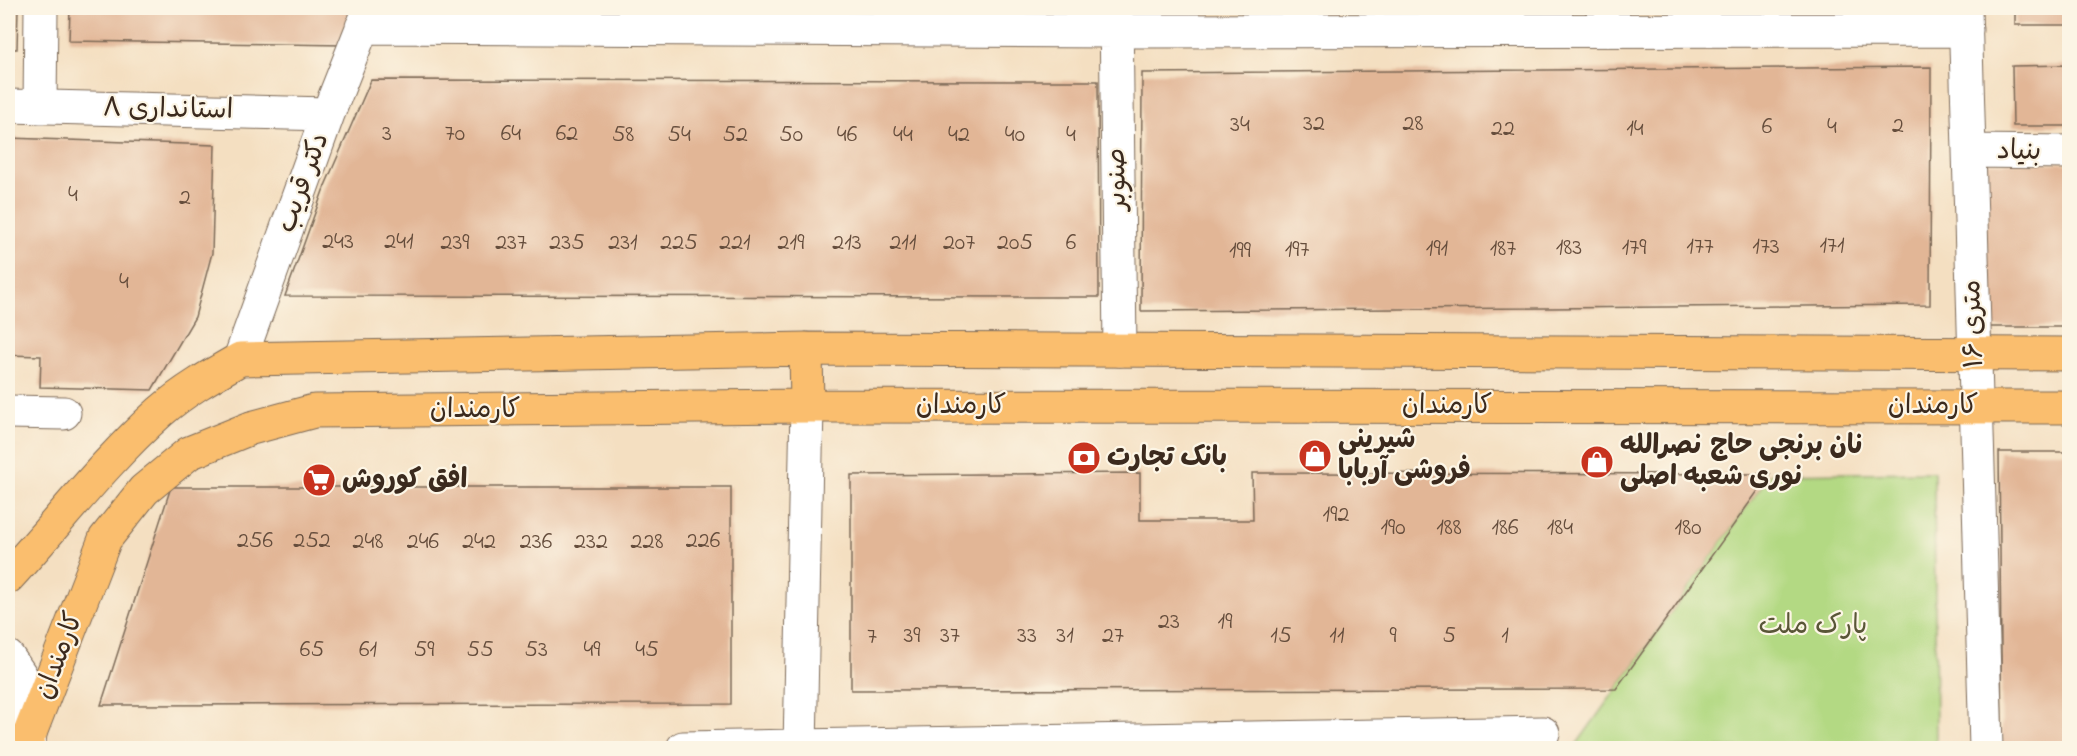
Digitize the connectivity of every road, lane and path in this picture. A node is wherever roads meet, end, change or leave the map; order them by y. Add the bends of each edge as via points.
1 (41, 8) edge
2 (366, 17) edge
3 (1116, 19) edge
4 (1965, 19) edge
5 (8, 106) edge
6 (40, 107) junction
7 (328, 114) junction
8 (1969, 151) junction
9 (2070, 152) edge
10 (806, 349) junction
11 (1120, 350) junction
12 (1975, 354) junction
13 (2070, 354) edge
14 (240, 359) junction
15 (807, 406) junction
16 (1977, 406) junction
17 (2070, 407) edge
18 (8, 412) edge
19 (64, 413) dead end
20 (8, 577) edge
21 (8, 657) edge
22 (1543, 733) dead end
23 (29, 741) edge
24 (683, 748) edge
25 (800, 748) edge
26 (1986, 748) edge

1 - 6 street
2 - 3 street
2 - 7 street, دکتر قریب
3 - 4 street
3 - 11 street, صنوبر
4 - 8 street, ۱۶ متری
5 - 6 street, استانداری ۸
6 - 7 street, استانداری ۸
7 - 14 street, دکتر قریب
8 - 9 street, بنیاد
8 - 12 street, ۱۶ متری
10 - 11 main road, کارمندان
10 - 14 main road, کارمندان
10 - 15 main road
11 - 12 main road, کارمندان
12 - 13 main road, کارمندان
12 - 16 street, ۱۶ متری
14 - 20 main road, کارمندان via 161,411 118,453
15 - 16 main road, کارمندان
15 - 23 main road, کارمندان via 314,411 251,428 189,453 144,490 105,539
15 - 25 street
16 - 17 main road, کارمندان
16 - 26 street, ۱۶ متری
18 - 19 street
21 - 23 street via 21,676
22 - 25 street
24 - 25 street

